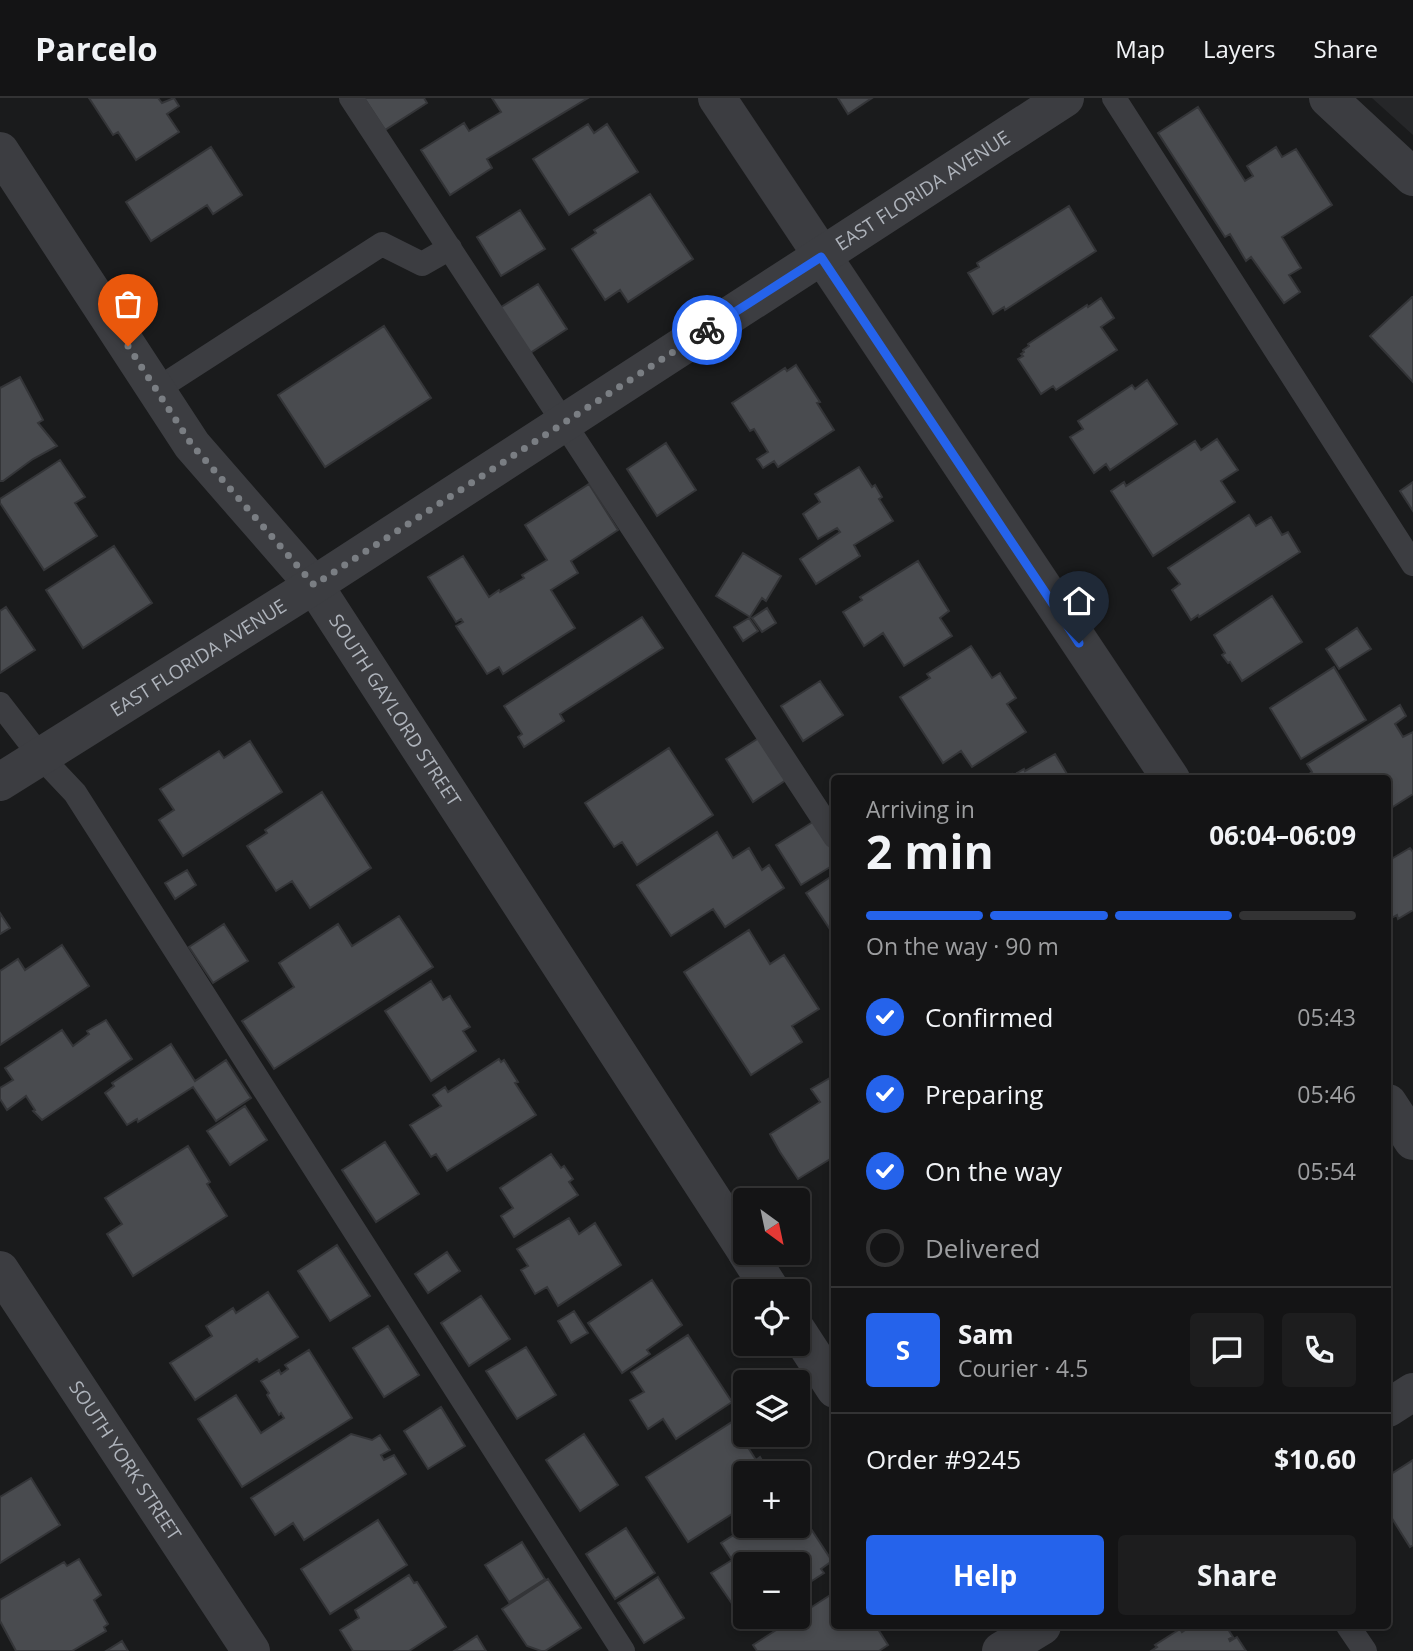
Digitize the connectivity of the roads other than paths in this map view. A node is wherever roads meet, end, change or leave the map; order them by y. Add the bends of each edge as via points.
1 (351, 98) edge
2 (717, 98) edge
3 (1065, 98) edge
4 (1114, 98) edge
5 (1328, 98) edge
6 (0, 151) edge
7 (1413, 177) edge
8 (450, 248) junction
9 (821, 257) junction
10 (156, 390) junction
11 (565, 422) junction
12 (1413, 564) edge
13 (314, 585) junction
14 (0, 704) edge
15 (41, 757) junction
16 (1168, 775) edge
17 (0, 782) edge
18 (831, 831) edge
19 (1391, 1107) edge
20 (1413, 1140) edge
21 (733, 1232) edge
22 (0, 1270) edge
23 (810, 1350) edge
24 (831, 1383) edge
25 (1413, 1392) edge
26 (1391, 1406) edge
27 (1035, 1629) edge
28 (1351, 1629) edge
29 (999, 1644) edge
30 (251, 1651) edge
31 (623, 1651) edge
32 (1365, 1651) edge

1 - 8 lane
2 - 9 street
3 - 9 street, EAST FLORIDA AVENUE
4 - 12 lane
5 - 7 street
6 - 10 street, SOUTH GAYLORD STREET
8 - 10 lane via 422,264 382,244
8 - 11 lane
9 - 11 street, EAST FLORIDA AVENUE
9 - 16 street
10 - 13 street, SOUTH GAYLORD STREET via 192,445
11 - 13 street, EAST FLORIDA AVENUE
11 - 18 lane
13 - 15 street, EAST FLORIDA AVENUE
13 - 21 street, SOUTH GAYLORD STREET
14 - 15 lane
15 - 17 street, EAST FLORIDA AVENUE
15 - 31 lane via 75,793
19 - 20 street
22 - 30 street, SOUTH YORK STREET
23 - 24 street
25 - 26 street
27 - 29 street
28 - 32 lane

